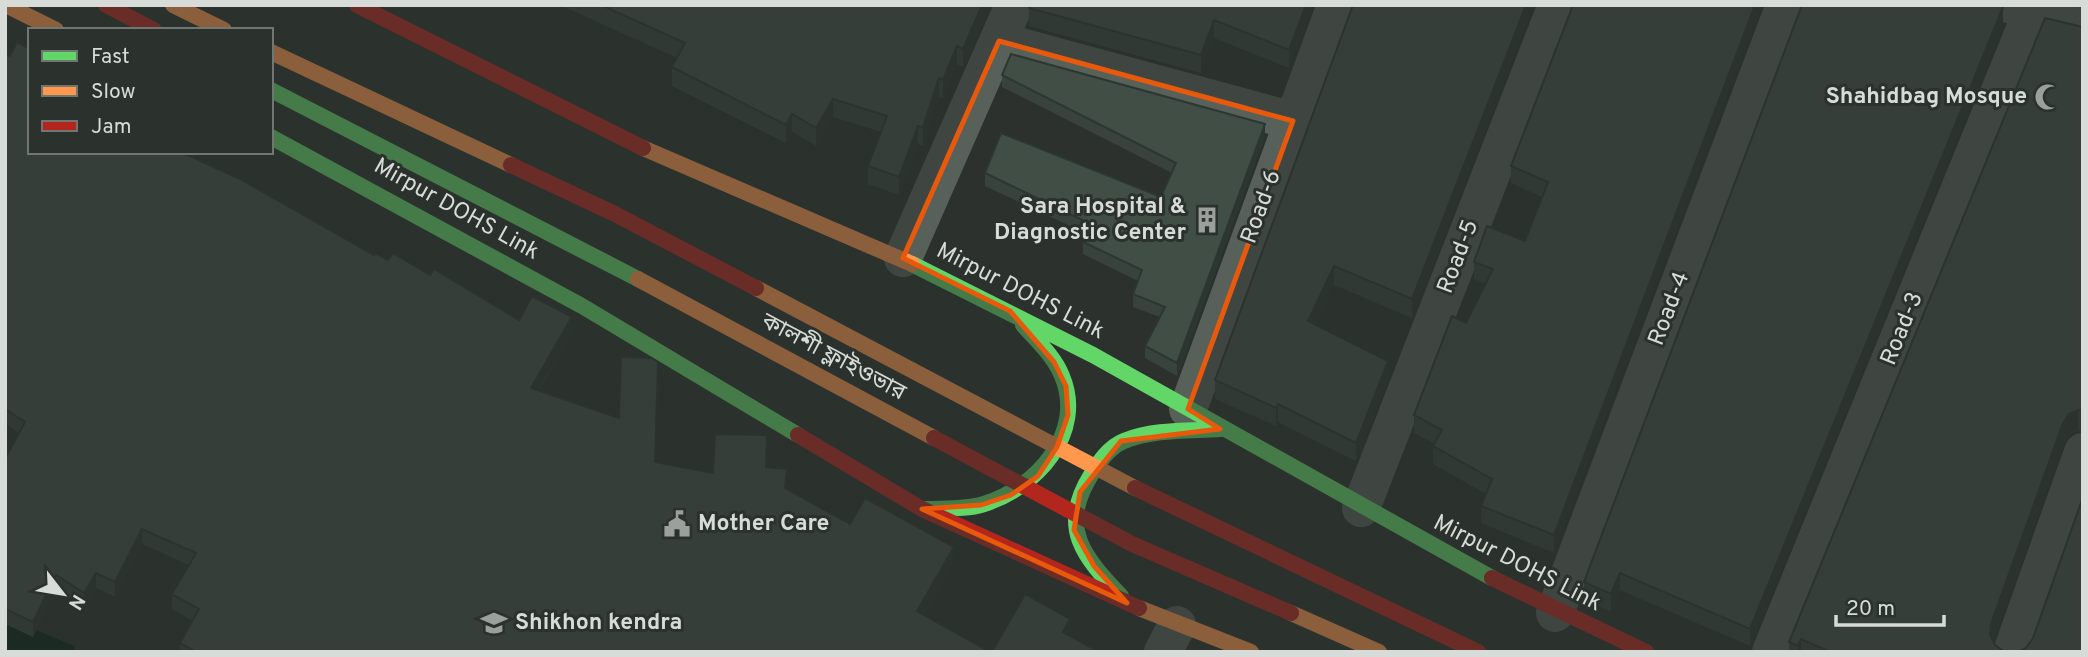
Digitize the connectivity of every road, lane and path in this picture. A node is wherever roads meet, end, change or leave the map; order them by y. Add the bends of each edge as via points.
1 (6, 5) edge
2 (106, 5) edge
3 (173, 5) edge
4 (357, 5) edge
5 (1014, 5) edge
6 (1336, 5) edge
7 (1557, 5) edge
8 (1786, 5) edge
9 (2027, 8) edge
10 (2083, 27) edge
11 (52, 28) edge
12 (150, 28) edge
13 (221, 28) edge
14 (999, 41) junction
15 (273, 53) edge
16 (273, 91) edge
17 (1293, 121) junction
18 (273, 137) edge
19 (902, 258) junction
20 (1010, 311) junction
21 (1188, 409) junction
22 (1220, 429) junction
23 (2083, 452) edge
24 (1362, 508) junction
25 (922, 509) junction
26 (1127, 603) junction
27 (1555, 612) junction
28 (1170, 638) edge
29 (1251, 652) edge
30 (1379, 652) edge
31 (1478, 652) edge
32 (1646, 652) edge
33 (1771, 652) edge
34 (2012, 652) edge

1 - 11 main road
2 - 12 main road
3 - 13 main road
4 - 19 main road, Mirpur DOHS Link via 623,139
5 - 14 street
6 - 17 street, Road-6
7 - 24 street, Road-5
8 - 27 street, Road-4
9 - 10 street
9 - 33 street, Road-3
14 - 17 street
14 - 19 street
15 - 31 main road, bridge via 615,214 1168,505
16 - 30 main road, কালশী ফ্লাইওভার, bridge via 636,278 1132,544
17 - 21 street, Road-6
18 - 25 main road, Mirpur DOHS Link via 582,306
19 - 20 main road, Mirpur DOHS Link
20 - 21 main road, Mirpur DOHS Link
20 - 25 main road via 1054,362 1066,386 1068,415 1057,447 1038,476 1011,495 981,505
21 - 22 main road, Mirpur DOHS Link
22 - 24 main road, Mirpur DOHS Link
22 - 26 main road via 1158,433 1121,442 1080,492 1074,530 1094,566
23 - 34 street
24 - 27 main road, Mirpur DOHS Link
25 - 26 main road, Mirpur DOHS Link
26 - 28 main road, Mirpur DOHS Link
27 - 32 main road, Mirpur DOHS Link
28 - 29 main road, Mirpur DOHS Link

